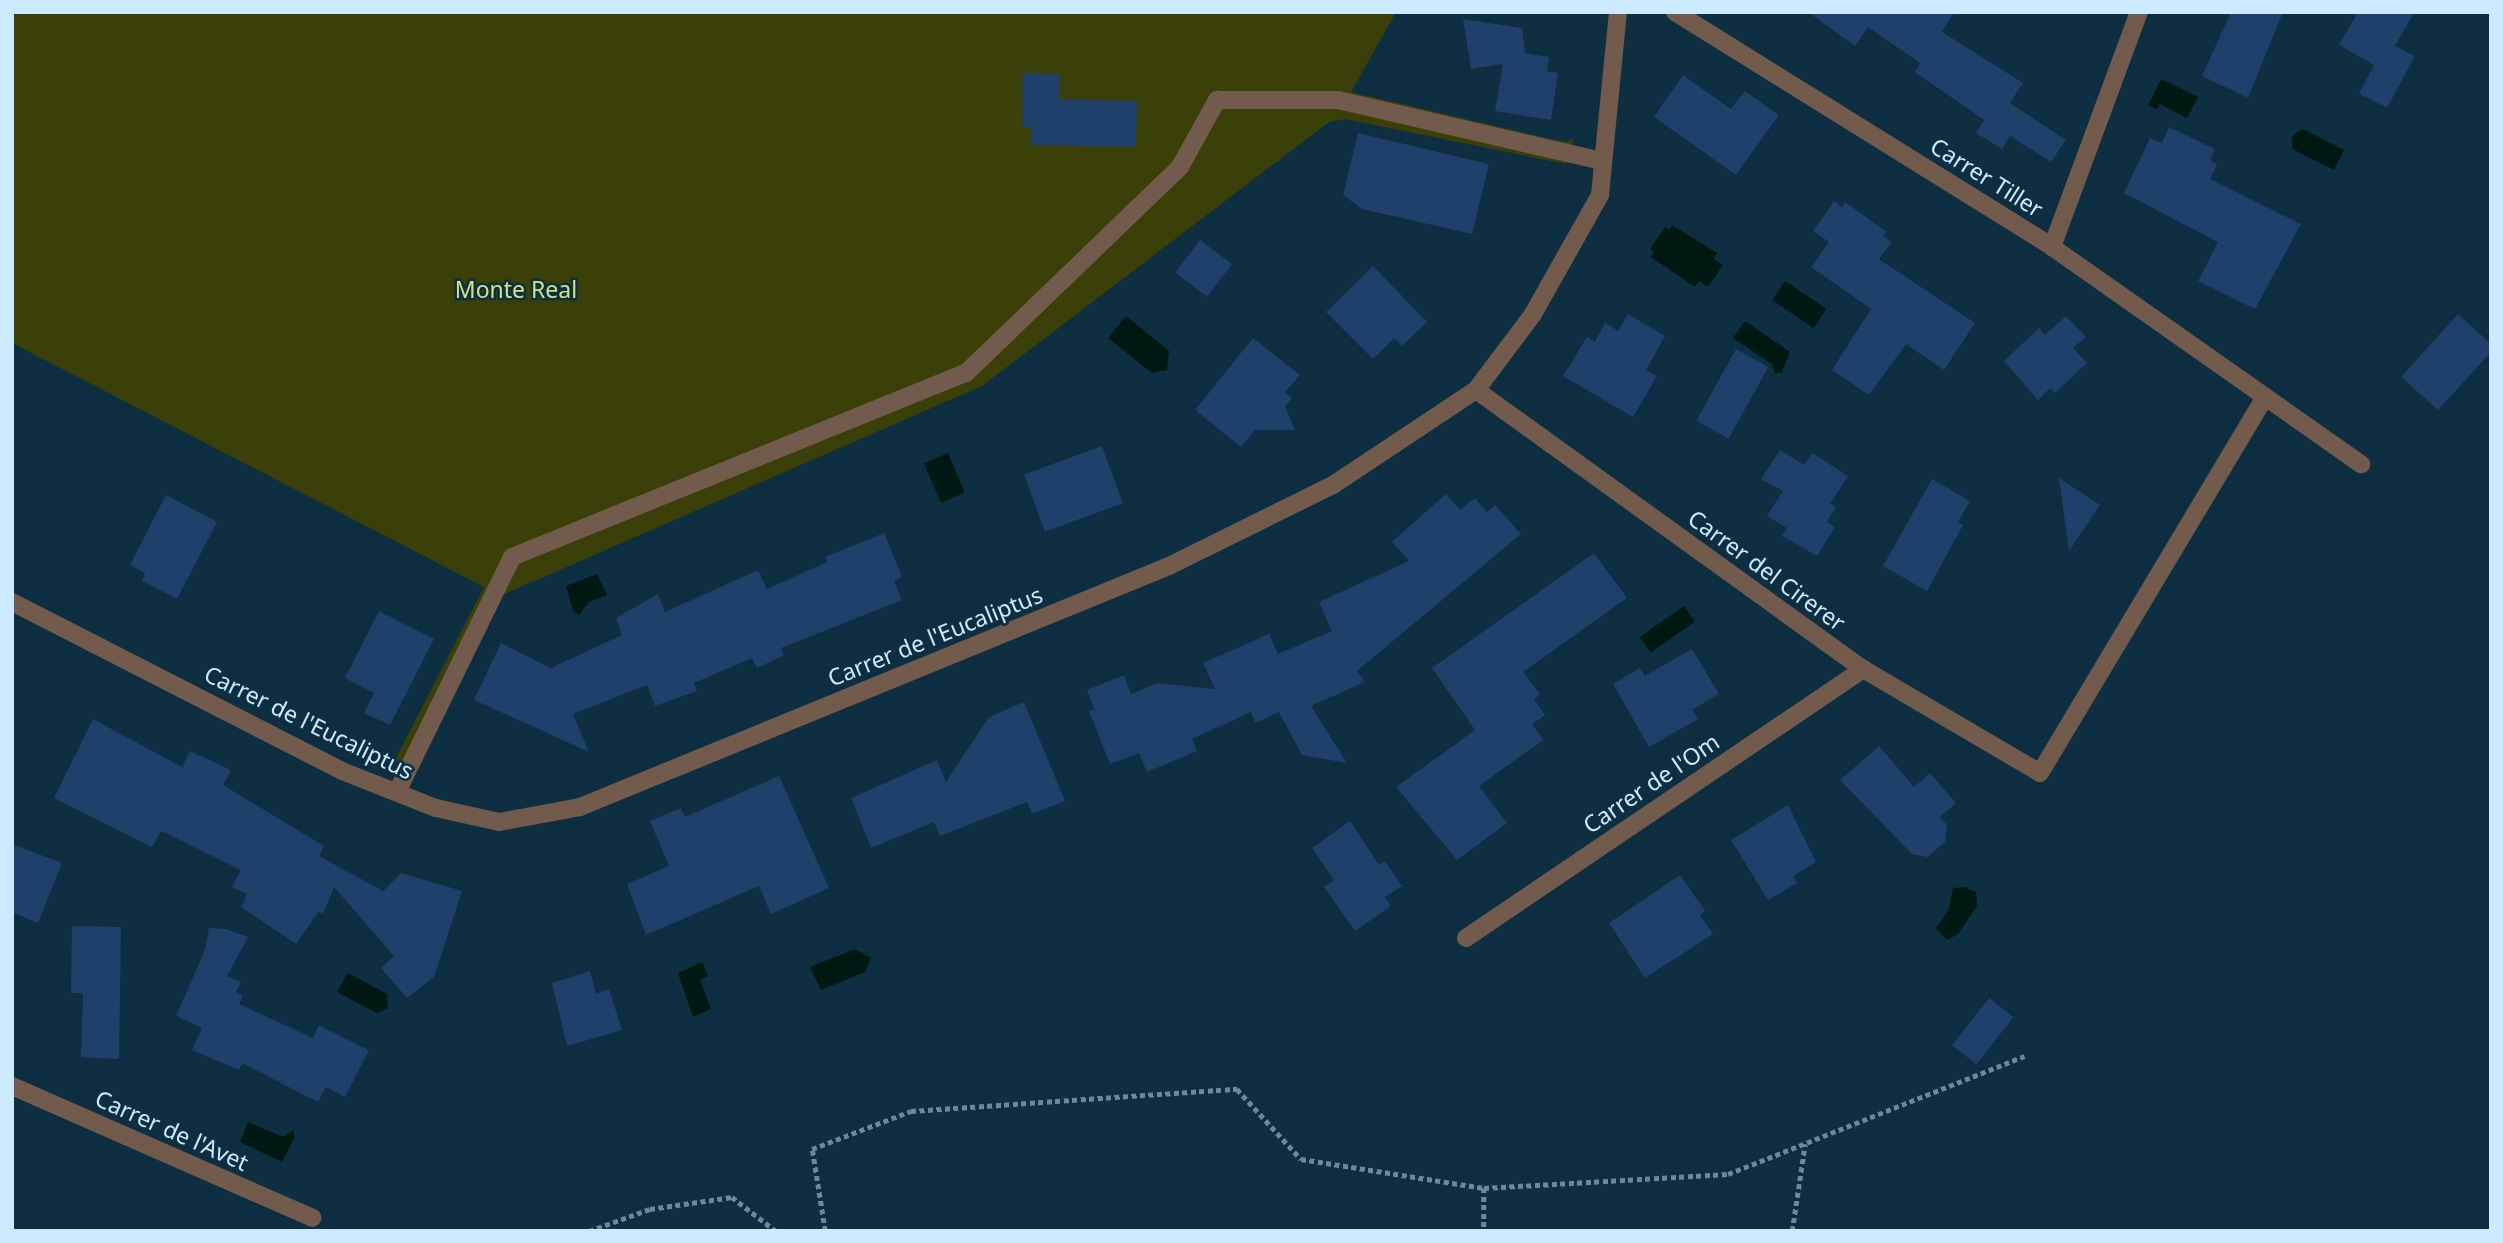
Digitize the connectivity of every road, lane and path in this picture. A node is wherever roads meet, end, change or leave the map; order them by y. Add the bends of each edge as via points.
1 (1618, 12) edge
2 (1675, 12) edge
3 (2139, 12) edge
4 (1603, 161) junction
5 (2052, 247) junction
6 (1476, 390) junction
7 (2265, 397) junction
8 (2361, 464) dead end
9 (12, 602) edge
10 (1863, 669) junction
11 (397, 792) junction
12 (1466, 938) dead end
13 (2024, 1056) dead end
14 (12, 1086) edge
15 (1805, 1143) junction
16 (1484, 1188) junction
17 (312, 1218) dead end
18 (589, 1231) edge
19 (776, 1231) edge
20 (825, 1231) edge
21 (1483, 1231) edge
22 (1792, 1231) edge

1 - 4 street, Carrer de l'Eucaliptus
2 - 5 street, Carrer Tiller
3 - 5 street
4 - 6 street, Carrer de l'Eucaliptus via 1600,195 1533,314
4 - 11 street via 1338,100 1217,100 1180,167 967,373 512,557
5 - 7 street, Carrer Tiller
6 - 10 street, Carrer del Cirerer
6 - 11 street, Carrer de l'Eucaliptus via 1333,485 1170,566 580,807 499,822 436,808
7 - 8 street, Carrer Tiller
7 - 10 street, Carrer del Cirerer via 2040,773
9 - 11 street, Carrer de l'Eucaliptus via 342,771
10 - 12 street, Carrer de l'Om
13 - 15 path
14 - 17 street, Carrer de l'Avet
15 - 16 path via 1728,1174
15 - 22 path
16 - 20 path via 1301,1158 1237,1089 1209,1090 911,1111 812,1149
16 - 21 path
18 - 19 path via 650,1209 732,1197

